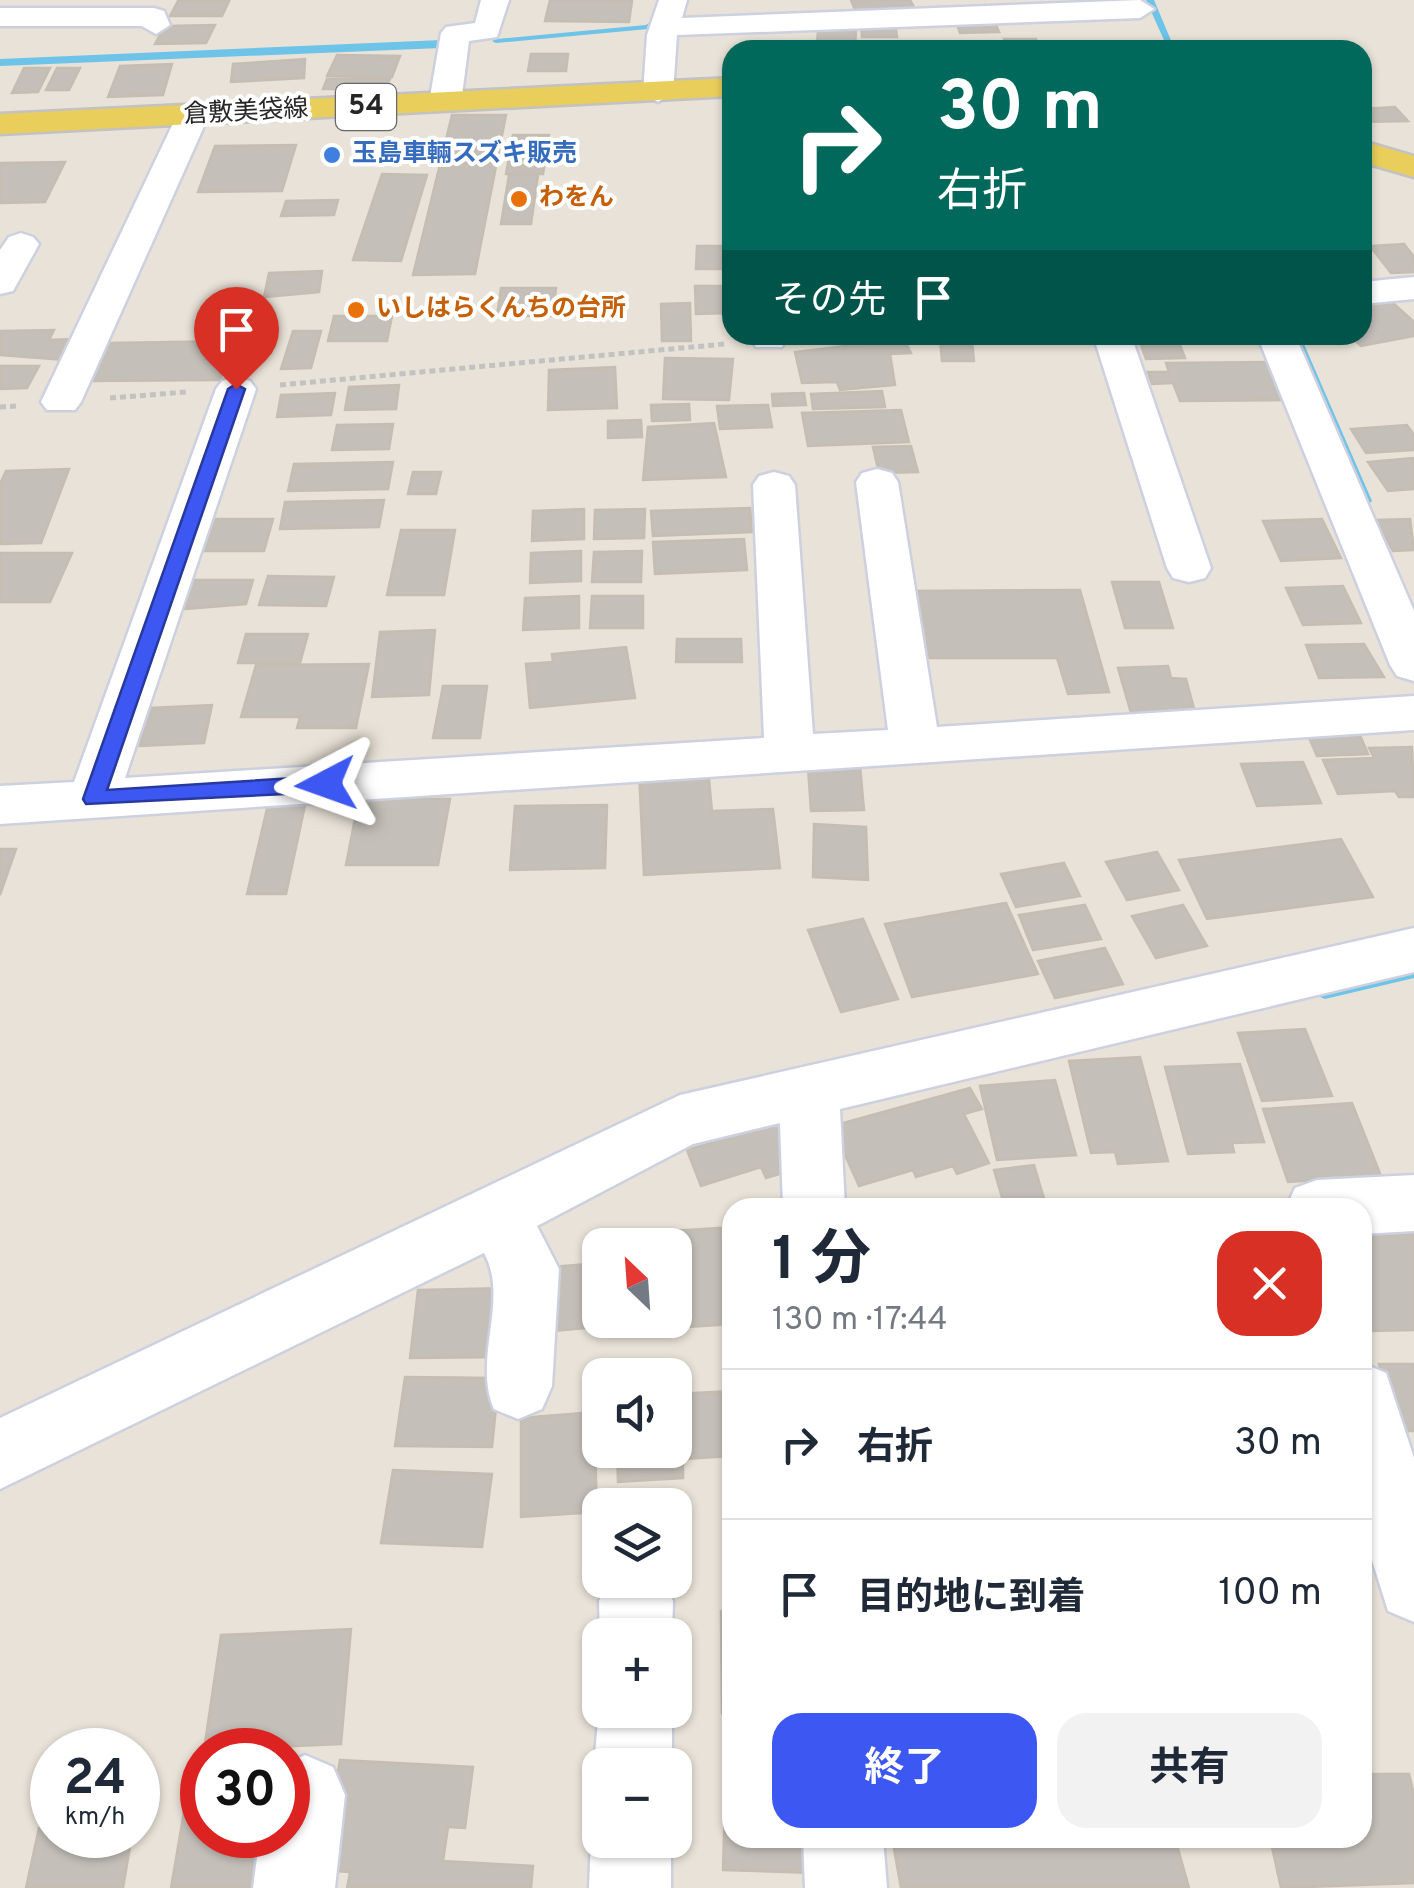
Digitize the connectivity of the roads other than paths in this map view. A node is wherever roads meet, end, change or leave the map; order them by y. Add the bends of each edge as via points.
1 (12, 0) edge
2 (495, 0) edge
3 (1139, 4) edge
4 (1015, 7) edge
5 (671, 13) edge
6 (158, 14) edge
7 (0, 17) edge
8 (1152, 36) dead end
9 (722, 89) edge
10 (658, 93) junction
11 (445, 103) junction
12 (192, 116) junction
13 (0, 124) edge
14 (1372, 154) edge
15 (1414, 167) edge
16 (20, 244) dead end
17 (0, 283) edge
18 (1414, 288) edge
19 (1372, 292) edge
20 (1115, 345) edge
21 (1280, 345) edge
22 (236, 389) road end
23 (61, 402) road end
24 (877, 482) dead end
25 (774, 485) dead end
26 (1189, 568) dead end
27 (1414, 665) edge
28 (1414, 714) edge
29 (915, 744) junction
30 (790, 754) junction
31 (93, 799) junction
32 (0, 805) edge
33 (1414, 950) edge
34 (810, 1109) junction
35 (814, 1198) edge
36 (1414, 1203) edge
37 (1372, 1205) edge
38 (506, 1231) junction
39 (518, 1386) dead end
40 (1372, 1432) edge
41 (0, 1454) edge
42 (1414, 1585) edge
43 (843, 1848) edge
44 (298, 1858) edge
45 (631, 1858) edge
46 (294, 1888) edge
47 (630, 1888) edge
48 (846, 1888) edge

1 - 7 street
2 - 11 street via 488,31 456,33
3 - 4 street
3 - 8 street
4 - 5 street
5 - 10 street via 662,35
6 - 7 street
9 - 10 main road, 倉敷美袋線 / 54
10 - 11 main road, 倉敷美袋線 / 54
11 - 12 main road, 倉敷美袋線 / 54
12 - 13 main road, 倉敷美袋線 / 54
12 - 23 street
14 - 15 main road
16 - 17 street
18 - 19 street
20 - 26 street
21 - 27 street
22 - 31 street
24 - 29 street
25 - 30 street
28 - 29 street
29 - 30 street
30 - 31 street
31 - 32 street
33 - 34 street
34 - 35 street
34 - 38 street via 680,1121
36 - 37 street
38 - 39 street via 527,1269
38 - 41 street
40 - 42 street
43 - 48 street
44 - 46 street
45 - 47 street

